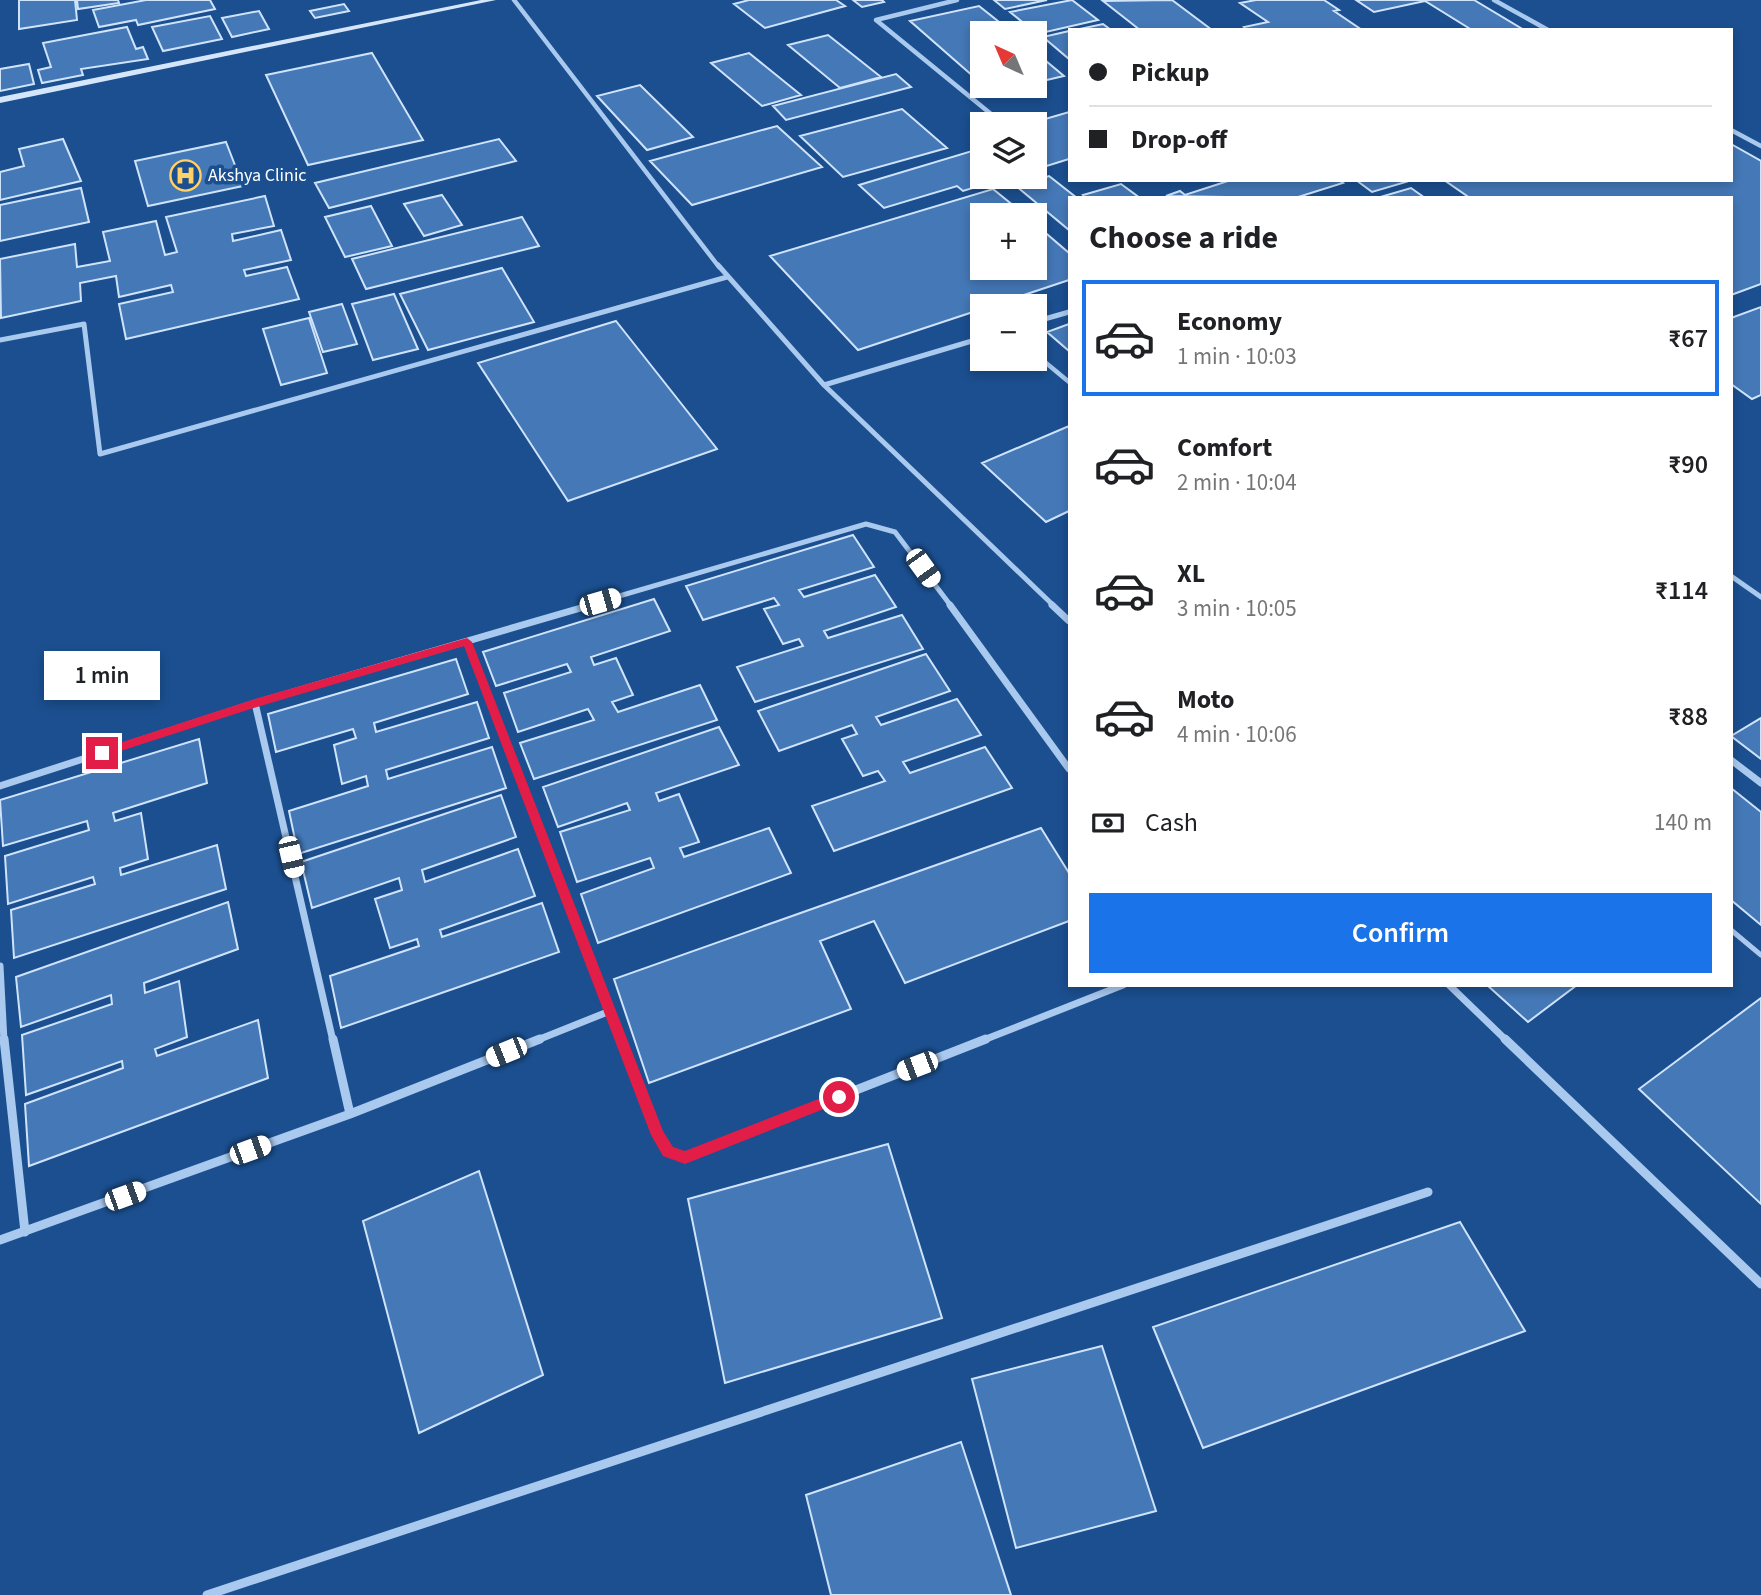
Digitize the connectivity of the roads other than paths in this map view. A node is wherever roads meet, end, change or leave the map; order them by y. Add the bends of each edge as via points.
1 (492, 0) edge
2 (514, 0) edge
3 (957, 0) edge
4 (1494, 0) edge
5 (1544, 28) edge
6 (0, 100) edge
7 (989, 112) edge
8 (1733, 131) edge
9 (1761, 146) edge
10 (727, 277) junction
11 (1068, 312) edge
12 (1047, 318) edge
13 (0, 340) edge
14 (970, 342) edge
15 (1047, 364) edge
16 (1068, 381) edge
17 (824, 385) junction
18 (1733, 577) edge
19 (1761, 597) edge
20 (1068, 620) edge
21 (467, 642) junction
22 (255, 703) junction
23 (1733, 762) edge
24 (1068, 768) edge
25 (1761, 783) edge
26 (0, 786) edge
27 (1733, 932) edge
28 (1761, 955) edge
29 (0, 966) edge
30 (1118, 987) edge
31 (1451, 987) edge
32 (610, 1011) junction
33 (350, 1114) junction
34 (1428, 1192) dead end
35 (25, 1232) junction
36 (0, 1240) edge
37 (1761, 1284) edge
38 (206, 1595) edge

1 - 6 street
2 - 10 street
3 - 7 street via 876,20
4 - 5 street
8 - 9 street
10 - 13 street via 100,454 84,324
10 - 17 street
11 - 12 street
14 - 17 street
15 - 16 lane
17 - 20 street
18 - 19 street
21 - 22 street
21 - 24 street via 866,524 881,526 907,545
21 - 32 street
22 - 26 street
22 - 33 street
23 - 25 street
27 - 28 lane
29 - 35 street
30 - 32 street via 685,1157 668,1152 657,1135
31 - 37 street
32 - 33 street
33 - 35 street
34 - 38 street
35 - 36 street

